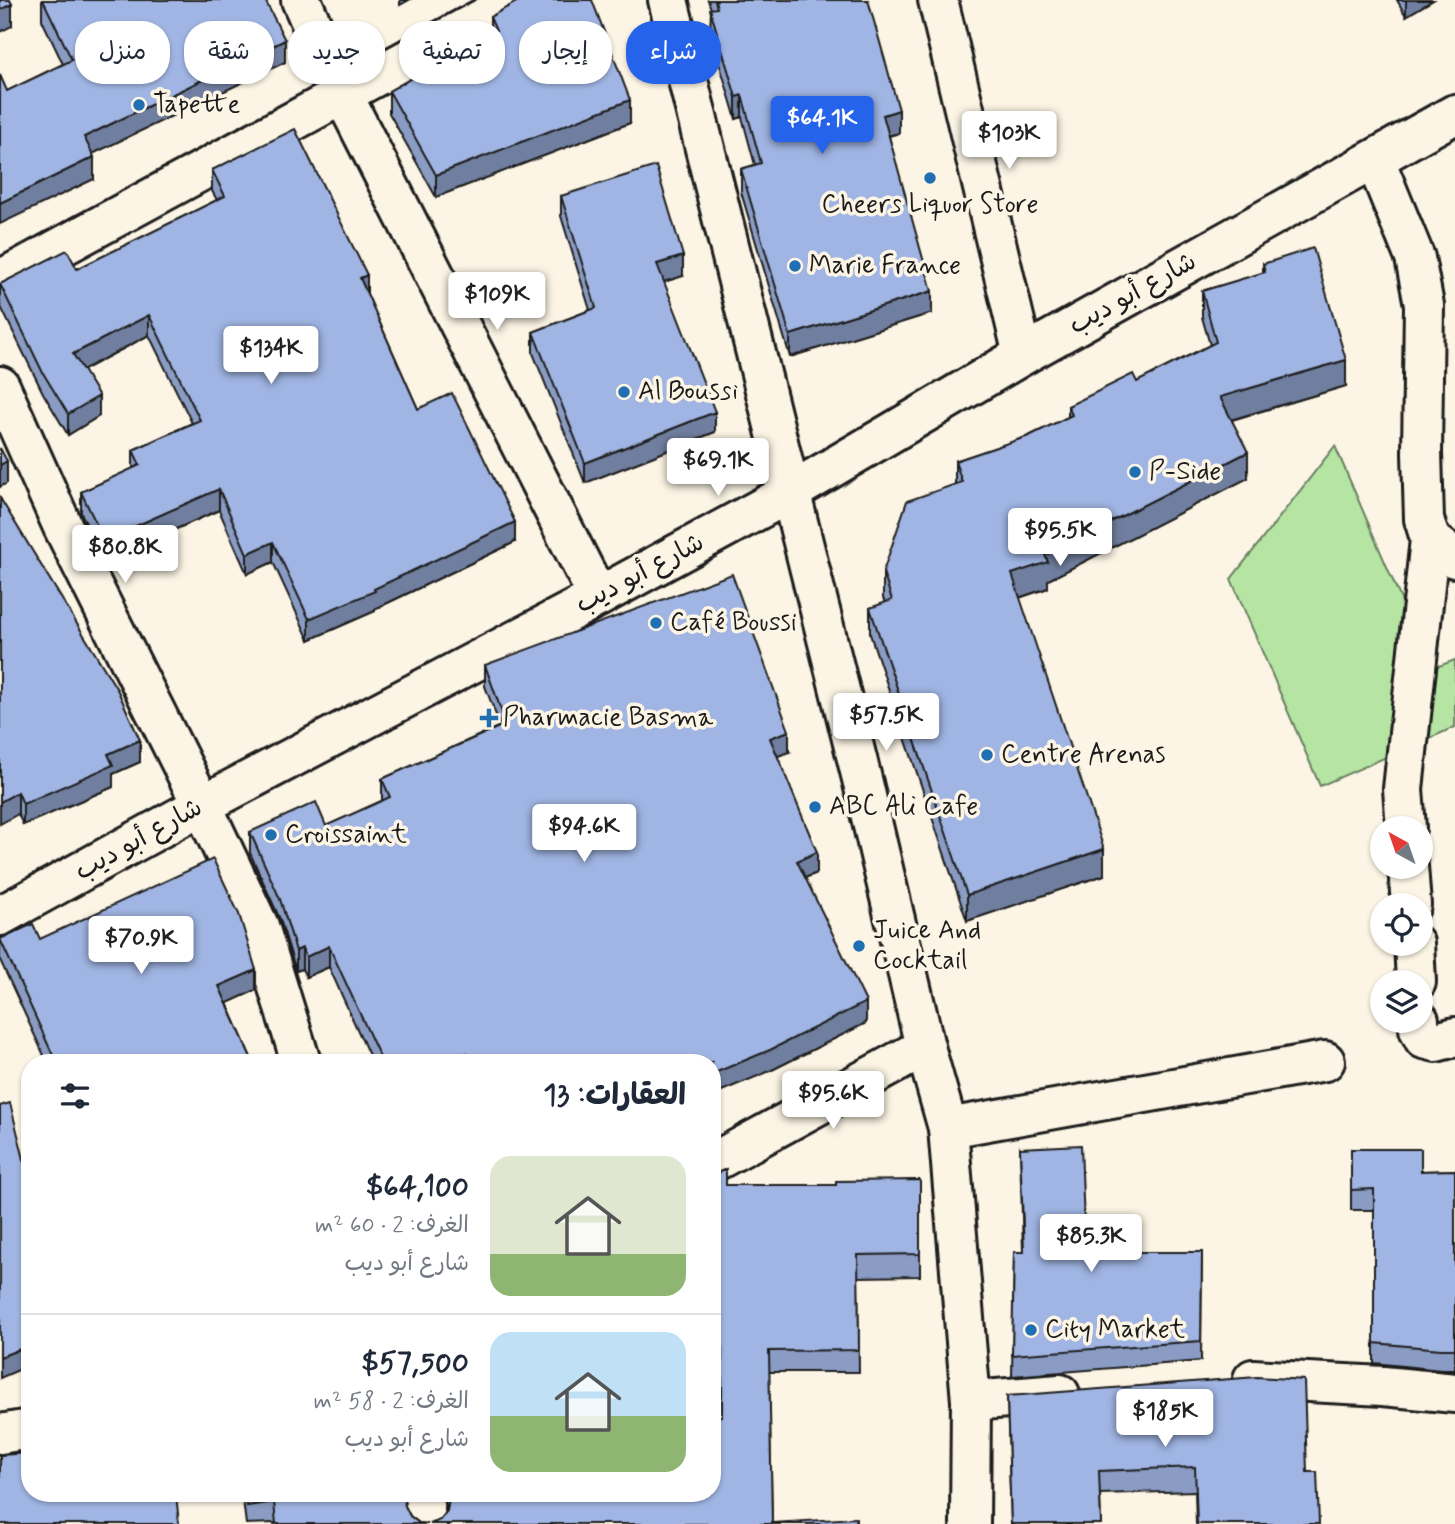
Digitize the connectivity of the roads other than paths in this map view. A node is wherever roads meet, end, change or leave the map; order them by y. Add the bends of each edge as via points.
1 (301, 0) edge
2 (517, 0) edge
3 (668, 0) edge
4 (938, 0) edge
5 (342, 93) junction
6 (1455, 114) edge
7 (1375, 160) junction
8 (0, 280) edge
9 (1023, 355) junction
10 (0, 386) edge
11 (791, 492) junction
12 (1443, 548) edge
13 (598, 597) junction
14 (202, 806) junction
15 (1405, 816) edge
16 (0, 916) edge
17 (1421, 1033) edge
18 (1455, 1037) edge
19 (926, 1047) junction
20 (299, 1054) edge
21 (1325, 1061) dead end
22 (948, 1128) junction
23 (721, 1158) edge
24 (1216, 1382) edge
25 (1094, 1392) edge
26 (1455, 1393) edge
27 (971, 1401) junction
28 (21, 1430) edge
29 (0, 1434) edge
30 (423, 1502) edge
31 (427, 1524) edge
32 (970, 1524) edge

1 - 5 street
2 - 5 street
3 - 11 street
4 - 9 street
5 - 8 street
5 - 13 street
6 - 7 street, شارع أبو ديب
7 - 9 street, شارع أبو ديب
7 - 12 street via 1415,258 1424,305 1424,519
9 - 11 street, شارع أبو ديب
10 - 14 street via 63,527
11 - 13 street, شارع أبو ديب
11 - 19 street
12 - 15 street via 1403,789
13 - 14 street, شارع أبو ديب
14 - 16 street, شارع أبو ديب
14 - 20 street via 260,926
17 - 18 street via 1424,1039 1436,1042
19 - 22 street
19 - 23 street
21 - 22 street
22 - 27 street
24 - 26 street via 1257,1379
25 - 27 street
27 - 32 street
28 - 29 street
30 - 31 street

